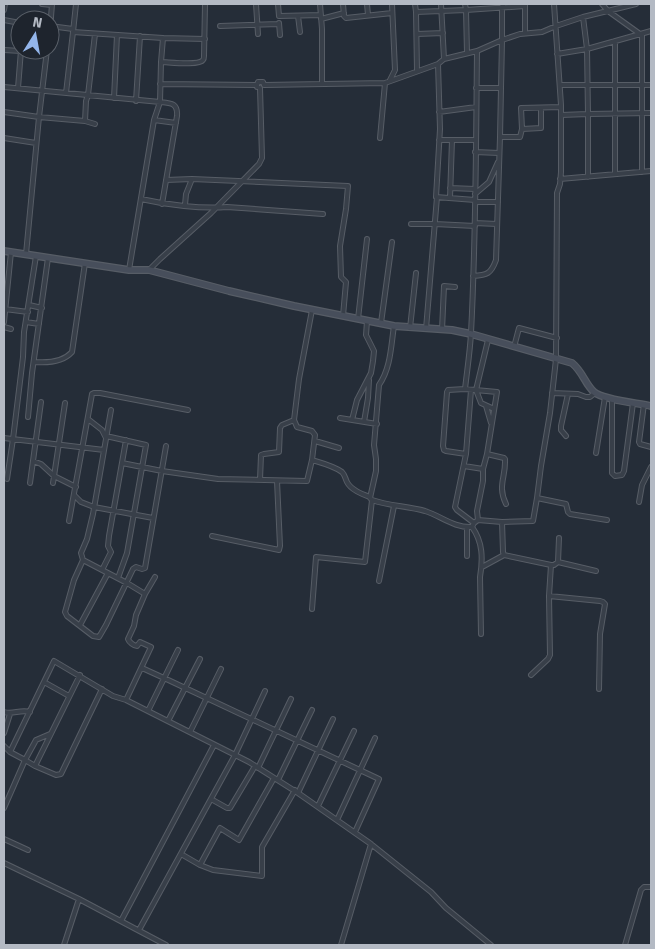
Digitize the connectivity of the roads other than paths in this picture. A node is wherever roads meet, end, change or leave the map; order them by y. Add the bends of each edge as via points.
1 (5, 4) edge
2 (42, 4) edge
3 (76, 4) edge
4 (205, 4) edge
5 (256, 4) edge
6 (278, 4) edge
7 (320, 4) edge
8 (343, 4) edge
9 (367, 4) edge
10 (392, 4) edge
11 (415, 4) edge
12 (441, 4) edge
13 (466, 4) edge
14 (554, 4) edge
15 (602, 4) edge
16 (636, 4) edge
17 (52, 5) edge
18 (525, 5) edge
19 (503, 6) edge
20 (4, 10) edge
21 (466, 10) junction
22 (442, 11) junction
23 (608, 11) junction
24 (344, 12) junction
25 (416, 12) junction
26 (392, 13) junction
27 (368, 15) junction
28 (279, 16) junction
29 (298, 16) junction
30 (321, 17) junction
31 (584, 17) junction
32 (257, 24) junction
33 (279, 24) junction
34 (220, 26) dead end
35 (556, 26) junction
36 (60, 28) edge
37 (73, 30) junction
38 (651, 31) edge
39 (300, 32) dead end
40 (443, 33) junction
41 (525, 33) junction
42 (95, 34) junction
43 (258, 34) dead end
44 (417, 34) junction
45 (641, 34) junction
46 (117, 35) junction
47 (280, 35) dead end
48 (140, 36) junction
49 (163, 38) junction
50 (204, 39) junction
51 (502, 40) junction
52 (615, 41) junction
53 (587, 49) junction
54 (477, 51) junction
55 (467, 53) junction
56 (557, 54) junction
57 (444, 59) junction
58 (20, 60) edge
59 (46, 60) edge
60 (160, 62) junction
61 (438, 64) junction
62 (417, 71) junction
63 (387, 82) junction
64 (160, 84) junction
65 (322, 84) junction
66 (643, 84) junction
67 (651, 84) edge
68 (560, 85) junction
69 (587, 85) junction
70 (615, 85) junction
71 (4, 87) edge
72 (258, 87) junction
73 (18, 88) junction
74 (476, 88) junction
75 (500, 88) junction
76 (42, 91) junction
77 (66, 93) junction
78 (88, 95) junction
79 (114, 98) junction
80 (136, 101) junction
81 (160, 102) junction
82 (476, 107) junction
83 (561, 107) junction
84 (541, 108) junction
85 (4, 112) edge
86 (439, 112) junction
87 (651, 113) edge
88 (588, 114) junction
89 (615, 114) junction
90 (642, 114) junction
91 (561, 115) junction
92 (39, 117) junction
93 (154, 120) junction
94 (85, 121) junction
95 (176, 123) junction
96 (95, 124) dead end
97 (522, 129) junction
98 (500, 137) junction
99 (4, 138) edge
100 (380, 138) dead end
101 (439, 140) junction
102 (452, 140) junction
103 (476, 140) junction
104 (36, 143) junction
105 (475, 152) junction
106 (499, 153) junction
107 (499, 159) junction
108 (651, 171) edge
109 (642, 172) junction
110 (614, 174) junction
111 (588, 177) junction
112 (192, 179) junction
113 (560, 179) junction
114 (166, 180) junction
115 (242, 181) junction
116 (450, 188) junction
117 (475, 192) junction
118 (437, 197) junction
119 (450, 198) junction
120 (141, 199) junction
121 (475, 201) junction
122 (498, 202) junction
123 (162, 204) junction
124 (185, 205) junction
125 (216, 208) junction
126 (323, 214) dead end
127 (411, 224) dead end
128 (435, 224) junction
129 (497, 224) junction
130 (475, 225) junction
131 (367, 239) dead end
132 (392, 242) dead end
133 (4, 251) edge
134 (12, 252) junction
135 (26, 254) junction
136 (36, 256) junction
137 (48, 258) junction
138 (85, 264) junction
139 (129, 270) junction
140 (149, 270) junction
141 (416, 273) dead end
142 (473, 276) junction
143 (455, 287) dead end
144 (29, 306) junction
145 (5, 308) edge
146 (42, 308) junction
147 (312, 310) junction
148 (28, 312) junction
149 (343, 316) junction
150 (358, 319) junction
151 (367, 321) junction
152 (4, 322) edge
153 (26, 322) junction
154 (381, 323) junction
155 (39, 324) junction
156 (394, 326) junction
157 (4, 328) edge
158 (410, 328) junction
159 (11, 329) dead end
160 (426, 329) junction
161 (442, 330) junction
162 (471, 334) junction
163 (557, 338) junction
164 (488, 340) junction
165 (514, 347) junction
166 (23, 357) junction
167 (556, 359) junction
168 (34, 360) junction
169 (369, 378) junction
170 (465, 389) junction
171 (474, 390) junction
172 (552, 394) junction
173 (568, 394) junction
174 (595, 394) junction
175 (608, 398) junction
176 (41, 402) dead end
177 (65, 403) dead end
178 (633, 403) junction
179 (644, 404) junction
180 (486, 406) junction
181 (651, 406) edge
182 (494, 409) junction
183 (111, 410) dead end
184 (188, 410) dead end
185 (28, 417) dead end
186 (340, 418) dead end
187 (88, 419) junction
188 (294, 420) junction
189 (352, 420) junction
190 (364, 422) junction
191 (377, 424) junction
192 (491, 425) junction
193 (566, 436) dead end
194 (106, 437) junction
195 (4, 438) edge
196 (13, 440) junction
197 (126, 440) junction
198 (315, 441) junction
199 (36, 442) junction
200 (59, 445) junction
201 (166, 446) dead end
202 (651, 446) edge
203 (83, 448) junction
204 (339, 448) dead end
205 (104, 450) junction
206 (596, 453) dead end
207 (466, 454) junction
208 (487, 454) junction
209 (312, 460) junction
210 (33, 461) junction
211 (122, 463) junction
212 (464, 466) junction
213 (142, 467) junction
214 (651, 467) edge
215 (483, 469) junction
216 (162, 471) junction
217 (54, 476) junction
218 (7, 479) dead end
219 (260, 480) junction
220 (277, 481) junction
221 (53, 483) dead end
222 (30, 484) dead end
223 (76, 487) junction
224 (74, 495) junction
225 (371, 498) junction
226 (537, 498) junction
227 (639, 502) dead end
228 (506, 504) dead end
229 (394, 506) junction
230 (94, 507) junction
231 (114, 511) junction
232 (134, 515) junction
233 (153, 518) junction
234 (607, 520) dead end
235 (69, 521) dead end
236 (502, 522) junction
237 (473, 524) junction
238 (212, 536) dead end
239 (559, 538) dead end
240 (504, 555) junction
241 (467, 556) dead end
242 (84, 560) junction
243 (558, 562) junction
244 (551, 564) junction
245 (482, 567) junction
246 (102, 570) junction
247 (596, 571) dead end
248 (108, 573) junction
249 (155, 577) dead end
250 (118, 578) junction
251 (379, 581) dead end
252 (126, 583) junction
253 (145, 594) junction
254 (549, 596) junction
255 (312, 609) dead end
256 (80, 625) junction
257 (481, 634) dead end
258 (178, 650) dead end
259 (200, 659) dead end
260 (142, 668) junction
261 (221, 669) dead end
262 (80, 675) junction
263 (531, 675) dead end
264 (164, 678) junction
265 (44, 682) junction
266 (185, 688) junction
267 (102, 689) junction
268 (599, 689) dead end
269 (265, 691) dead end
270 (69, 696) junction
271 (207, 698) junction
272 (291, 699) dead end
273 (126, 700) junction
274 (312, 710) dead end
275 (148, 711) junction
276 (4, 712) edge
277 (30, 712) junction
278 (10, 714) junction
279 (252, 719) junction
280 (333, 719) dead end
281 (168, 721) junction
282 (276, 730) junction
283 (354, 731) dead end
284 (190, 732) junction
285 (4, 733) edge
286 (50, 734) junction
287 (375, 738) dead end
288 (298, 740) junction
289 (214, 745) junction
290 (4, 746) edge
291 (319, 750) junction
292 (10, 752) junction
293 (235, 755) junction
294 (25, 760) junction
295 (340, 760) junction
296 (35, 766) junction
297 (257, 767) junction
298 (360, 770) junction
299 (276, 779) junction
300 (296, 792) junction
301 (211, 799) junction
302 (318, 806) junction
303 (4, 808) edge
304 (337, 820) junction
305 (355, 832) junction
306 (4, 839) edge
307 (371, 844) junction
308 (28, 850) dead end
309 (181, 854) junction
310 (4, 863) edge
311 (200, 865) junction
312 (651, 888) edge
313 (79, 899) junction
314 (121, 921) junction
315 (139, 930) junction
316 (64, 945) edge
317 (166, 945) edge
318 (341, 945) edge
319 (491, 945) edge
320 (625, 945) edge

1 - 20 street
2 - 17 street
3 - 37 street
4 - 50 street
5 - 32 street
6 - 28 street
7 - 30 street
8 - 24 street
9 - 27 street
10 - 26 street
11 - 25 street
12 - 22 street
13 - 21 street
14 - 35 street
15 - 23 street
16 - 23 street
18 - 19 street
18 - 41 street
19 - 21 street
19 - 51 street
21 - 22 street
21 - 55 street
22 - 25 street
22 - 40 street
23 - 31 street
23 - 45 street
24 - 27 street via 347,18
24 - 30 street
25 - 44 street
26 - 27 street
26 - 63 street via 395,70
28 - 29 street
28 - 33 street
29 - 30 street
29 - 39 street
30 - 65 street
31 - 35 street
31 - 53 street
32 - 33 street
32 - 34 street
32 - 43 street
33 - 47 street
35 - 41 street via 538,33
35 - 56 street
36 - 37 street
37 - 42 street
37 - 77 street
38 - 45 street
40 - 44 street
40 - 57 street
41 - 51 street
42 - 46 street
42 - 78 street
44 - 62 street
45 - 52 street
45 - 66 street
46 - 48 street
46 - 79 street
48 - 49 street
48 - 80 street
49 - 50 street
49 - 60 street
50 - 60 street via 201,62
51 - 54 street
51 - 75 street
52 - 53 street
52 - 70 street
53 - 56 street
53 - 69 street
54 - 55 street
54 - 74 street
55 - 57 street
56 - 68 street
57 - 61 street
58 - 73 street
59 - 76 street
60 - 64 street
61 - 62 street
61 - 86 street
62 - 63 street
63 - 65 street
63 - 100 street
64 - 72 street
64 - 81 street
65 - 72 street via 264,85 260,81 257,82
66 - 67 street
66 - 70 street
66 - 90 street
68 - 69 street
68 - 83 street
69 - 70 street
69 - 88 street
70 - 89 street
71 - 73 street
72 - 115 street via 262,158
73 - 76 street
74 - 75 street
74 - 82 street
75 - 98 street
76 - 77 street
76 - 92 street
77 - 78 street
78 - 79 street
78 - 94 street
79 - 80 street
80 - 81 street
81 - 93 street
81 - 95 street via 174,106
82 - 86 street
82 - 103 street
83 - 84 street
83 - 91 street
84 - 97 street via 541,128
84 - 97 street via 521,108
85 - 92 street
86 - 101 street
87 - 90 street
88 - 89 street
88 - 91 street
88 - 111 street
89 - 90 street
89 - 110 street
90 - 109 street
91 - 113 street
92 - 94 street
92 - 104 street
93 - 95 street
93 - 120 street
94 - 96 street
95 - 114 street
97 - 98 street via 520,138
98 - 106 street
99 - 104 street
101 - 102 street
101 - 118 street
102 - 103 street
102 - 116 street
103 - 105 street
104 - 135 street
105 - 106 street
105 - 117 street
106 - 107 street
107 - 117 street via 489,182
107 - 122 street
108 - 109 street
109 - 110 street
110 - 111 street
111 - 113 street
112 - 114 street
112 - 115 street
112 - 124 street
113 - 163 street via 557,193
114 - 123 street
115 - 125 street
115 - 149 street via 348,186 340,246 341,277 346,282
116 - 117 street
116 - 119 street
117 - 121 street
118 - 119 street
118 - 128 street
119 - 121 street
120 - 123 street
120 - 139 street
121 - 122 street
121 - 130 street
122 - 129 street
123 - 124 street
124 - 125 street
125 - 126 street
125 - 140 street
127 - 128 street
128 - 130 street
128 - 160 street
129 - 130 street
129 - 142 street via 496,260 488,273
130 - 142 street
131 - 150 street
132 - 154 street
133 - 134 street
134 - 135 street
134 - 145 street
135 - 136 street
136 - 137 street
136 - 144 street
137 - 138 street
137 - 146 street
138 - 139 street
138 - 168 street via 72,352 53,361
139 - 140 street
140 - 147 street
141 - 158 street
142 - 162 street
143 - 161 street via 444,286
144 - 146 street
144 - 148 street
145 - 148 street
145 - 152 street
146 - 155 street
147 - 149 street
147 - 188 street
148 - 153 street
149 - 150 street
150 - 151 street
151 - 154 street
151 - 169 street via 366,335 374,356
153 - 155 street
153 - 166 street
154 - 156 street
155 - 168 street
156 - 158 street
156 - 191 street via 387,368 379,385
157 - 159 street
158 - 160 street
160 - 161 street
161 - 162 street
162 - 164 street
162 - 170 street
163 - 165 street via 519,328
163 - 167 street
164 - 165 street
164 - 171 street
165 - 167 street
166 - 168 street
166 - 196 street
167 - 172 street
167 - 174 street via 572,363 579,369
168 - 185 street
169 - 189 street via 357,400
169 - 190 street
170 - 171 street
170 - 207 street via 447,392 443,446 446,451
171 - 180 street
171 - 182 street via 496,392
171 - 207 street
172 - 173 street
172 - 226 street
173 - 174 street via 586,397
173 - 193 street via 561,426
174 - 175 street
175 - 178 street
175 - 178 street via 612,472 615,476 624,472
175 - 206 street
176 - 199 street
177 - 200 street
178 - 179 street
179 - 181 street
179 - 202 street via 639,442
180 - 182 street
180 - 192 street
182 - 192 street
183 - 194 street
184 - 187 street via 94,393
186 - 189 street
187 - 194 street
187 - 203 street
188 - 198 street via 297,427 314,433
188 - 219 street via 281,427 279,452 261,455
189 - 190 street
190 - 191 street
191 - 225 street via 374,445 376,471
192 - 208 street
194 - 197 street
194 - 205 street
195 - 196 street
196 - 199 street
196 - 218 street
197 - 211 street
197 - 213 street via 146,445
198 - 204 street
198 - 209 street
199 - 200 street
199 - 210 street
200 - 203 street
200 - 217 street
201 - 216 street
203 - 205 street
203 - 223 street
205 - 230 street
207 - 212 street
208 - 215 street
208 - 228 street via 505,460 501,489
209 - 220 street via 307,481
209 - 225 street via 344,473 348,484
210 - 217 street
210 - 222 street
211 - 213 street
211 - 231 street
212 - 215 street
212 - 237 street via 455,508
213 - 216 street
213 - 232 street
214 - 227 street via 645,476
215 - 237 street
216 - 219 street via 218,479
216 - 233 street
217 - 221 street
217 - 223 street
219 - 220 street
220 - 238 street via 279,550
223 - 224 street
224 - 230 street
224 - 235 street
225 - 229 street
225 - 255 street via 365,562 316,557
226 - 234 street via 566,504 570,514
226 - 236 street via 532,521
229 - 237 street via 423,511 450,523
229 - 251 street
230 - 231 street
230 - 242 street via 81,553
231 - 232 street
231 - 246 street via 108,546 111,552
232 - 233 street
232 - 250 street via 127,553
233 - 252 street via 145,568 134,568
236 - 237 street
236 - 240 street
237 - 241 street
237 - 245 street via 482,548
239 - 243 street
240 - 244 street
240 - 245 street
242 - 246 street
242 - 256 street via 74,580 65,612
243 - 244 street
243 - 247 street
244 - 254 street
245 - 257 street
246 - 248 street
248 - 250 street
248 - 256 street
249 - 253 street
250 - 252 street
252 - 253 street
252 - 256 street via 99,637
253 - 260 street via 128,640 136,646 140,642 150,647
254 - 263 street via 550,655
254 - 268 street via 605,604 600,634
258 - 264 street
259 - 266 street
260 - 264 street
260 - 273 street
261 - 271 street
262 - 265 street via 54,661
262 - 267 street
262 - 270 street
264 - 266 street
264 - 275 street
265 - 270 street
265 - 277 street
266 - 271 street
266 - 281 street
267 - 273 street
267 - 296 street via 60,774
269 - 279 street
270 - 286 street
271 - 279 street
271 - 284 street
272 - 282 street
273 - 275 street
274 - 288 street
275 - 281 street
276 - 278 street
277 - 278 street via 24,710
277 - 292 street
278 - 285 street
279 - 282 street
279 - 293 street
280 - 291 street
281 - 284 street
282 - 288 street
282 - 297 street
283 - 295 street
284 - 289 street
286 - 294 street via 36,740
286 - 296 street
287 - 298 street
288 - 291 street
288 - 299 street
289 - 293 street
289 - 314 street
290 - 292 street
291 - 295 street
291 - 300 street
292 - 294 street
293 - 297 street
293 - 301 street
294 - 296 street
294 - 303 street
295 - 298 street
295 - 302 street
297 - 299 street
297 - 301 street via 230,808
298 - 304 street
298 - 305 street via 379,780
299 - 300 street
299 - 311 street via 239,840 220,828
300 - 302 street
300 - 311 street via 262,847 262,876 213,870
301 - 309 street
302 - 304 street
304 - 305 street
305 - 307 street
306 - 308 street
307 - 318 street
307 - 319 street
309 - 311 street
309 - 315 street
310 - 313 street
312 - 320 street via 644,886 641,890
313 - 314 street
313 - 316 street
314 - 315 street
315 - 317 street

